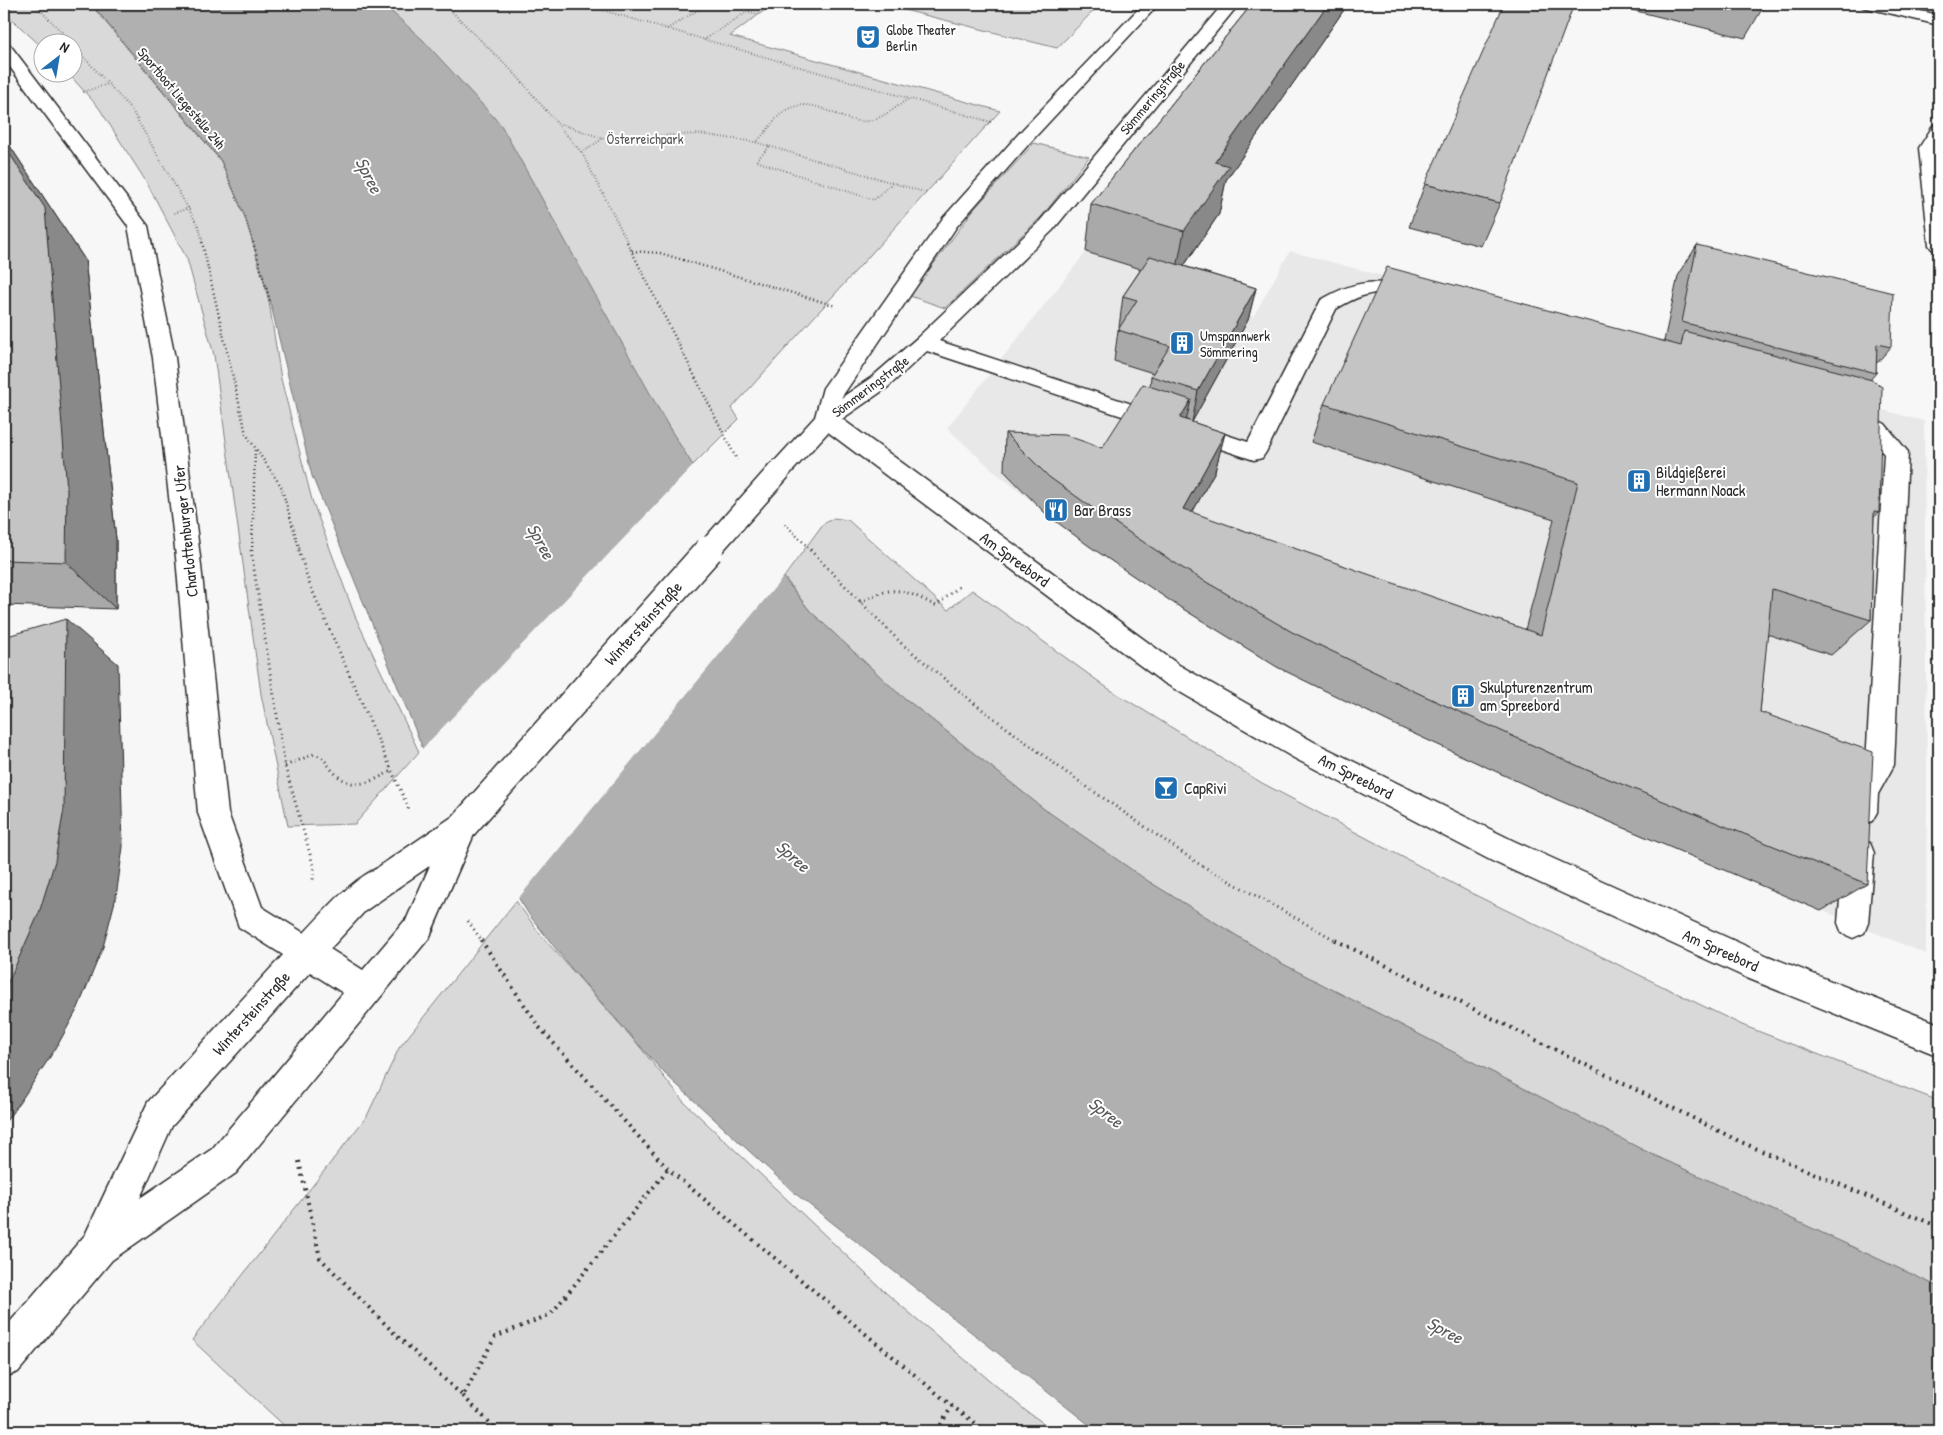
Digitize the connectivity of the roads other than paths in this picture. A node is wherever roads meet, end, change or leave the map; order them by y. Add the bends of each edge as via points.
1 (1151, 4) edge
2 (1231, 4) edge
3 (1868, 4) edge
4 (1939, 20) edge
5 (4, 48) edge
6 (1939, 130) edge
7 (1939, 245) edge
8 (1434, 300) edge
9 (924, 343) junction
10 (1828, 406) edge
11 (826, 419) junction
12 (462, 827) junction
13 (1853, 923) edge
14 (307, 953) junction
15 (366, 990) junction
16 (1939, 1040) edge
17 (99, 1247) junction
18 (4, 1358) edge

1 - 11 street, Sömmeringstraße via 950,222 831,393
2 - 9 street, Sömmeringstraße via 1046,226
3 - 4 street
5 - 14 street, Charlottenburger Ufer via 138,226 164,358 188,557 212,813 250,918
6 - 7 street via 1928,148
8 - 9 street via 1386,287 1349,292 1328,305 1254,452
9 - 11 street, Sömmeringstraße via 880,382
10 - 13 street via 1847,412 1877,430 1896,452 1880,765 1864,792
11 - 12 street, Wintersteinstraße, bridge
11 - 16 street, Am Spreebord via 1170,673 1304,750 1503,852 1758,967
12 - 14 street, Wintersteinstraße, bridge via 354,901
12 - 15 street, Wintersteinstraße, bridge via 418,928
14 - 15 street, Charlottenburger Ufer
14 - 17 street, Wintersteinstraße via 160,1114
15 - 17 street, Wintersteinstraße via 224,1161
17 - 18 street, Wintersteinstraße

